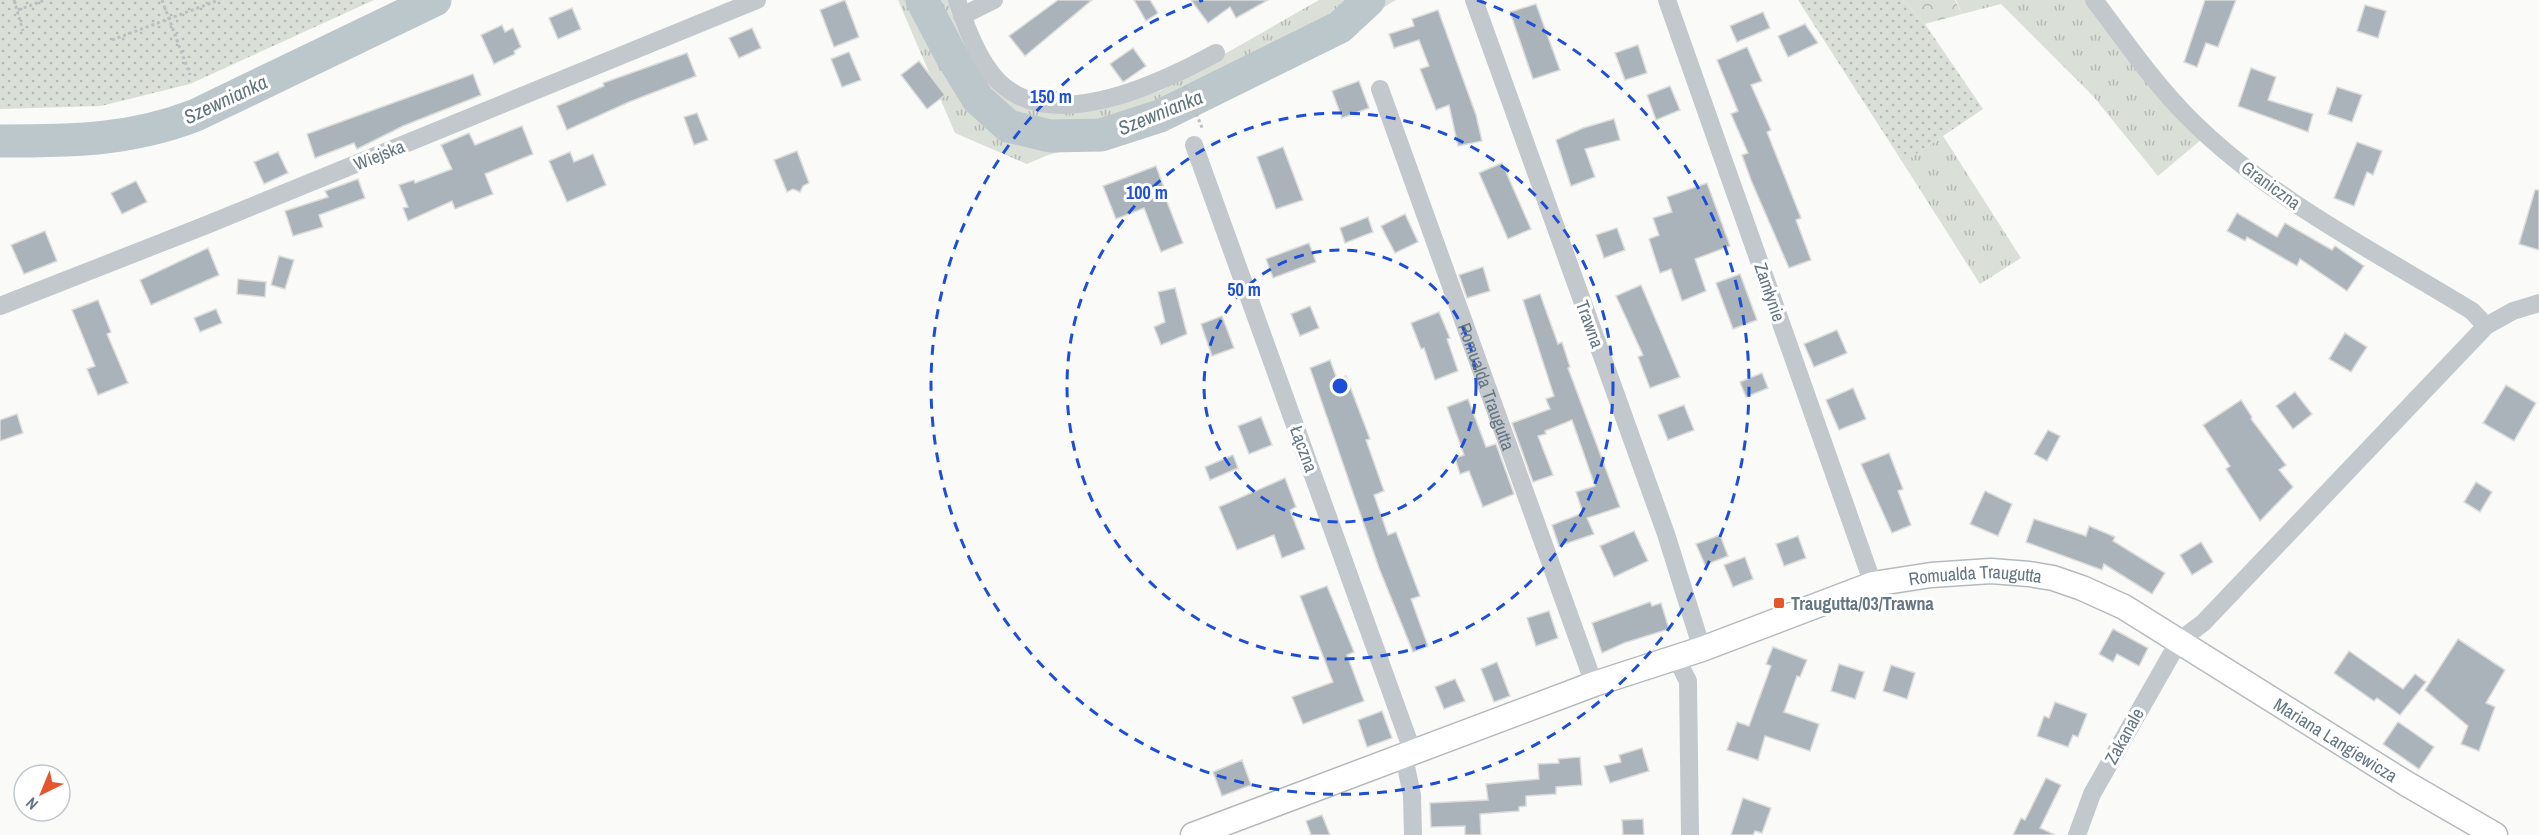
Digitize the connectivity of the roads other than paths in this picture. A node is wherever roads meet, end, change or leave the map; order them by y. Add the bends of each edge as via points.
1 (757, 0) edge
2 (994, 0) edge
3 (1474, 0) edge
4 (1667, 0) edge
5 (2094, 0) edge
6 (959, 8) edge
7 (1216, 53) dead end
8 (1380, 89) dead end
9 (1194, 145) dead end
10 (2539, 303) edge
11 (0, 306) edge
12 (2486, 326) junction
13 (1873, 584) junction
14 (2179, 641) junction
15 (1702, 649) junction
16 (1676, 657) junction
17 (1594, 684) junction
18 (1409, 755) junction
19 (1193, 835) edge
20 (1413, 835) edge
21 (1690, 835) edge
22 (2077, 835) edge
23 (2495, 835) edge

1 - 11 street, Wiejska
2 - 6 street
3 - 15 street, Trawna via 1666,534
4 - 13 street, Zamłynie
5 - 12 street, Graniczna via 2187,116 2241,163 2306,210 2472,311
6 - 7 street via 974,44 998,81 1019,96 1039,103 1093,103 1180,73
8 - 17 street, Romualda Traugutta
9 - 18 street, Łączna
10 - 12 street via 2512,311
12 - 14 street via 2204,623
13 - 14 main road, Romualda Traugutta via 1931,574 1991,571 2053,578 2124,607
13 - 15 main road, Romualda Traugutta
14 - 22 street, Zakanale via 2092,794
14 - 23 main road, Mariana Langiewicza
15 - 16 main road, Romualda Traugutta
16 - 17 main road, Romualda Traugutta
16 - 21 street via 1688,681
17 - 18 main road, Romualda Traugutta
18 - 19 main road, Romualda Traugutta
18 - 20 street, Łączna

